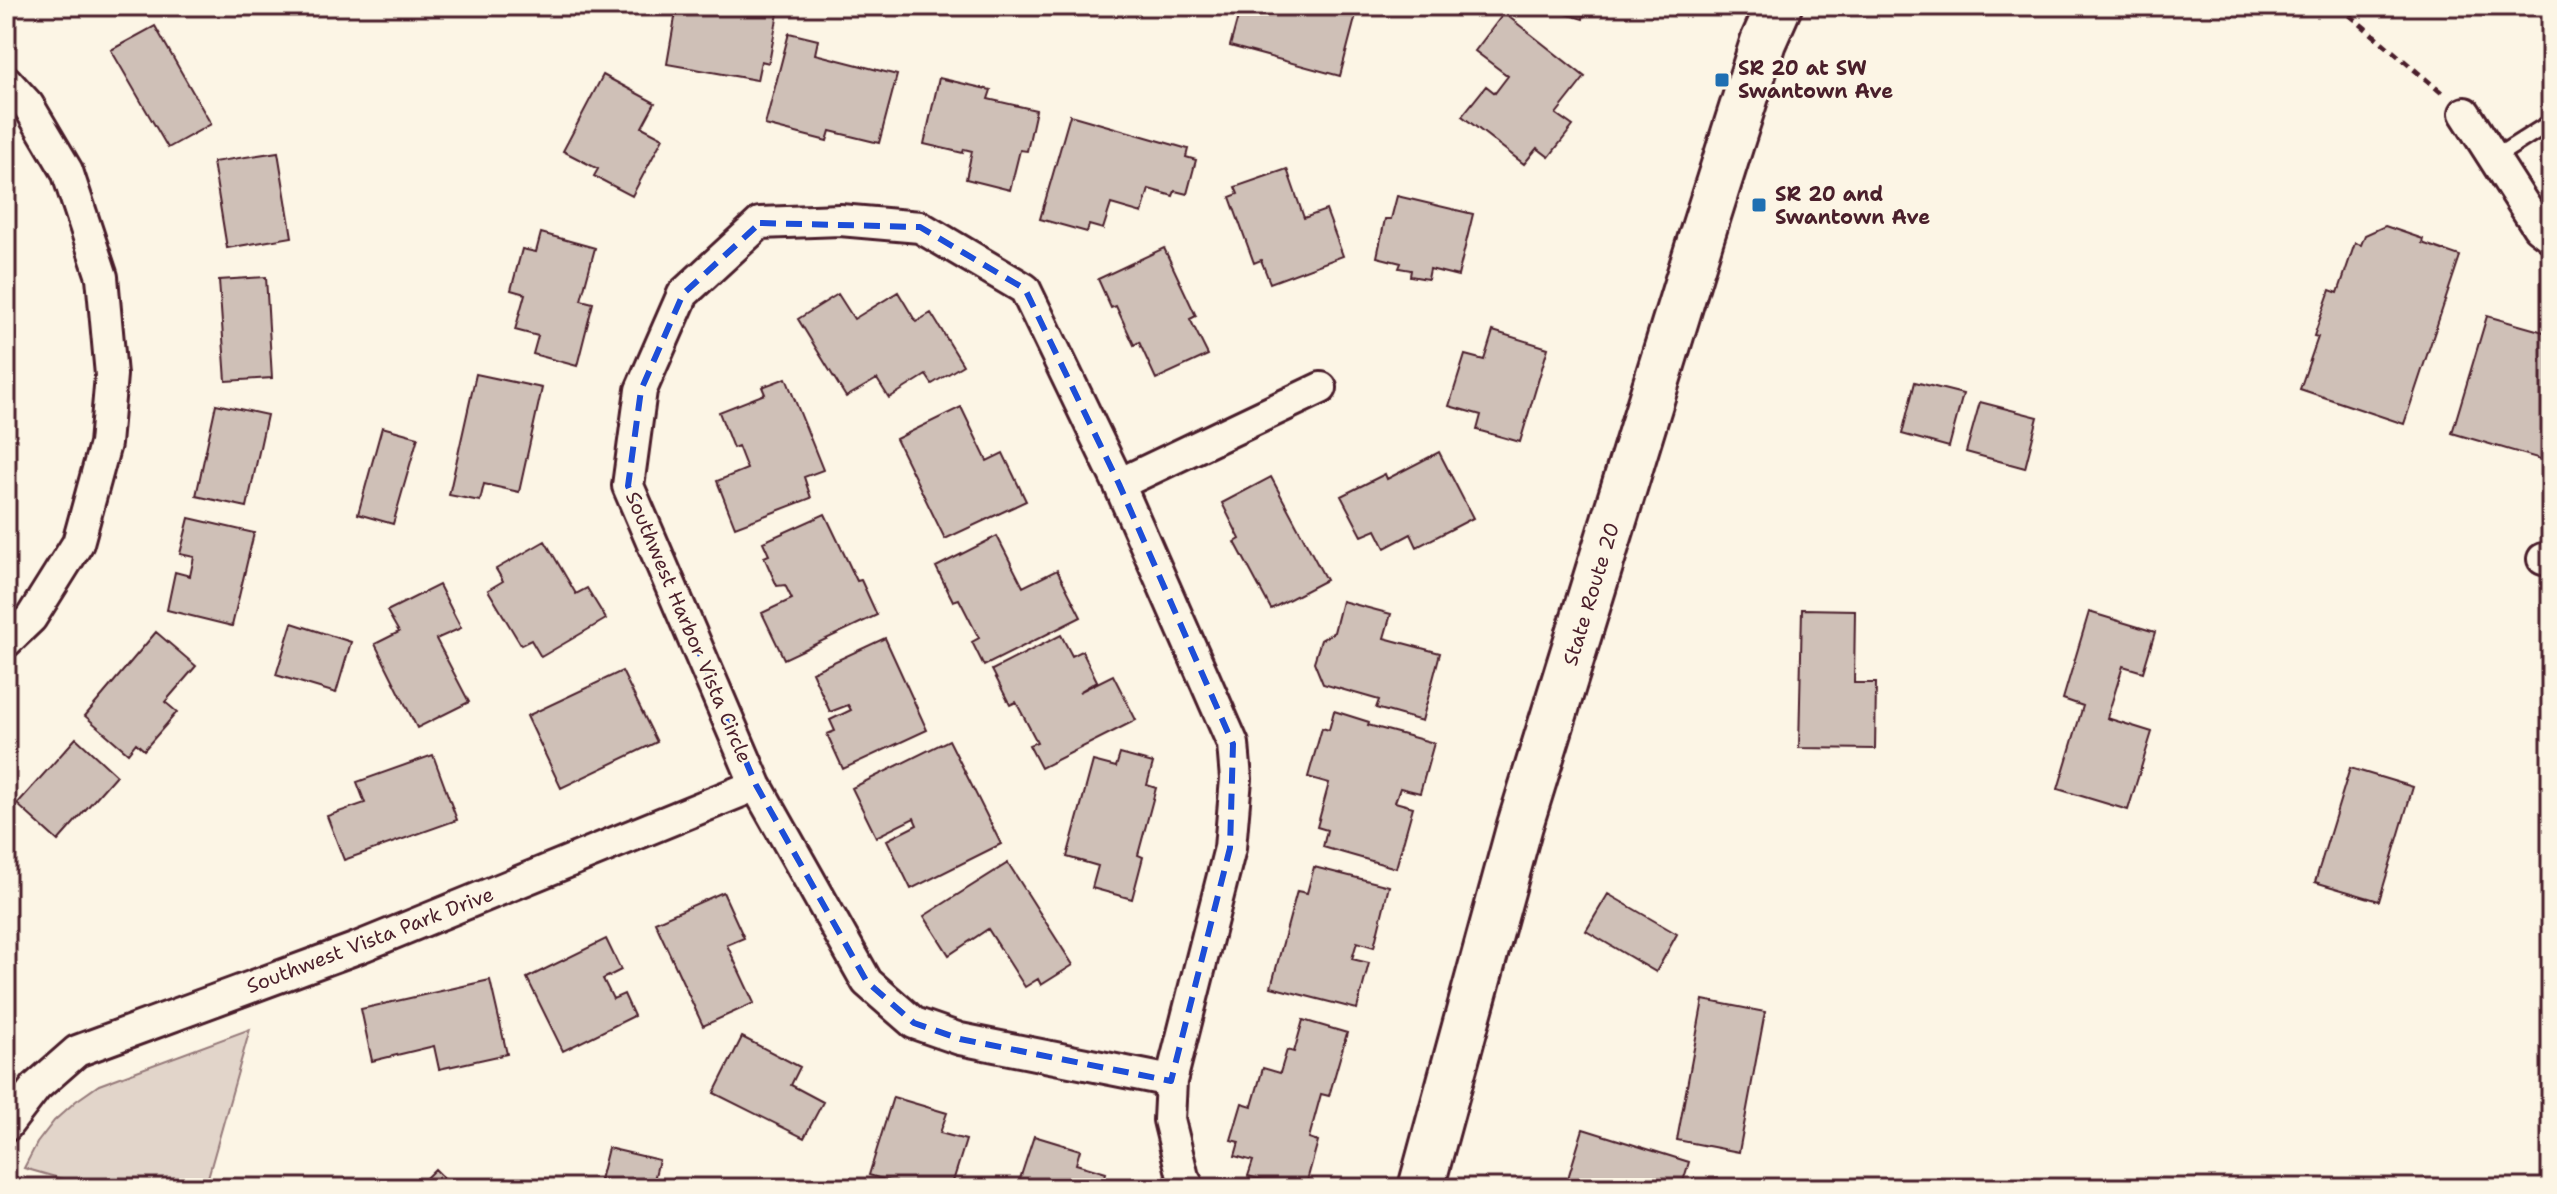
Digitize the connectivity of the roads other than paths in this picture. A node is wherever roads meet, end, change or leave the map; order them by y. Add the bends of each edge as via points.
1 (1779, 6) edge
2 (6, 81) edge
3 (2465, 113) road end
4 (2551, 122) edge
5 (2494, 158) junction
6 (2551, 237) edge
7 (1321, 388) dead end
8 (1119, 484) junction
9 (6, 642) edge
10 (756, 785) junction
11 (1171, 1081) junction
12 (6, 1126) edge
13 (1189, 1188) edge
14 (1421, 1188) edge

1 - 14 main road, State Route 20 via 1700,241 1520,825
2 - 9 street via 28,105 67,171 102,277 111,375 105,444 78,543 31,618
3 - 5 street
4 - 5 lane
5 - 6 street via 2538,227
7 - 8 street
8 - 10 street, Southwest Harbor Vista Circle via 1025,289 920,227 840,220 760,223 683,294 641,390 628,486
8 - 11 street, Southwest Harbor Vista Circle via 1233,744 1236,779 1230,848
10 - 11 street, Southwest Harbor Vista Circle via 867,982 914,1023 960,1039
10 - 12 street, Southwest Vista Park Drive via 357,948 77,1051 36,1087
11 - 13 street, Southwest Harbor Vista Circle via 1169,1120

